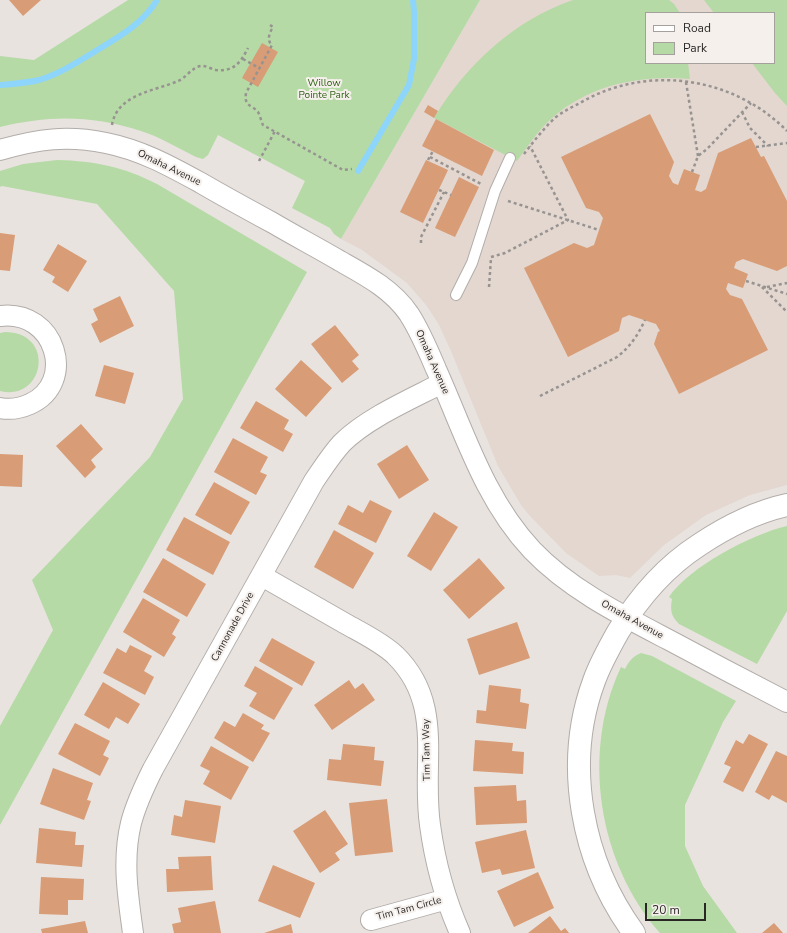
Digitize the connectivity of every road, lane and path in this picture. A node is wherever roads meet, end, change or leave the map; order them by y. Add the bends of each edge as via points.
1 (270, 25) dead end
2 (248, 48) dead end
3 (243, 59) junction
4 (259, 68) junction
5 (686, 82) junction
6 (751, 103) junction
7 (742, 112) junction
8 (112, 126) dead end
9 (275, 131) junction
10 (787, 131) edge
11 (787, 142) edge
12 (530, 146) junction
13 (768, 146) junction
14 (756, 147) dead end
15 (0, 150) edge
16 (433, 151) dead end
17 (522, 156) dead end
18 (698, 156) junction
19 (430, 157) junction
20 (510, 158) dead end
21 (260, 160) dead end
22 (428, 160) dead end
23 (352, 169) dead end
24 (692, 172) dead end
25 (488, 187) dead end
26 (439, 190) dead end
27 (444, 192) junction
28 (451, 195) dead end
29 (502, 199) dead end
30 (568, 220) junction
31 (599, 230) dead end
32 (421, 243) dead end
33 (492, 252) dead end
34 (491, 257) junction
35 (746, 281) dead end
36 (787, 283) edge
37 (761, 286) junction
38 (489, 287) dead end
39 (767, 288) junction
40 (787, 294) edge
41 (456, 295) dead end
42 (787, 312) edge
43 (0, 316) edge
44 (645, 320) dead end
45 (442, 383) junction
46 (540, 396) dead end
47 (0, 408) edge
48 (787, 505) edge
49 (262, 576) junction
50 (626, 618) junction
51 (787, 702) edge
52 (447, 899) junction
53 (371, 920) dead end
54 (133, 933) edge
55 (460, 933) edge
56 (634, 933) edge

1 - 4 path via 273,26 269,38 272,45
2 - 3 path
3 - 4 path
3 - 8 path via 224,70 201,66 179,81 137,96 122,107
4 - 9 path via 245,99 257,111 263,125
5 - 6 path via 722,89
5 - 12 path via 647,80 591,96 557,117
5 - 18 path
6 - 7 path
6 - 10 path
7 - 13 path via 750,128
7 - 18 path
9 - 21 path
9 - 23 path via 343,170
11 - 13 path
12 - 17 path
12 - 30 path
13 - 14 path
15 - 45 street, Omaha Avenue via 42,140 70,139 114,145 167,164 369,278 390,293 414,322
16 - 19 path
18 - 24 path
19 - 22 path
19 - 25 path
20 - 41 lane via 495,191 472,263
26 - 27 path
27 - 28 path
27 - 32 path
29 - 30 path
30 - 31 path
30 - 34 path via 505,253
33 - 34 path
34 - 38 path
35 - 37 path
36 - 39 path
37 - 39 path
37 - 42 path
39 - 40 path
43 - 47 street via 19,316 35,323 52,344 56,361 48,389 33,403 14,409
44 - 46 path via 635,339 624,352
45 - 49 street, Cannonade Drive via 365,424 342,443 314,481
45 - 50 street, Omaha Avenue via 486,484 518,534 534,552 580,590
48 - 50 street via 735,523 695,548 666,570
49 - 52 street, Tim Tam Way via 375,641 394,654 413,677 427,716 430,824
49 - 54 street, Cannonade Drive via 153,769 135,809 126,871
50 - 51 street, Omaha Avenue
50 - 56 street via 607,650 588,699 581,734 580,790 588,836 599,870 614,902
52 - 53 street, Tim Tam Circle
52 - 55 street, Tim Tam Way

